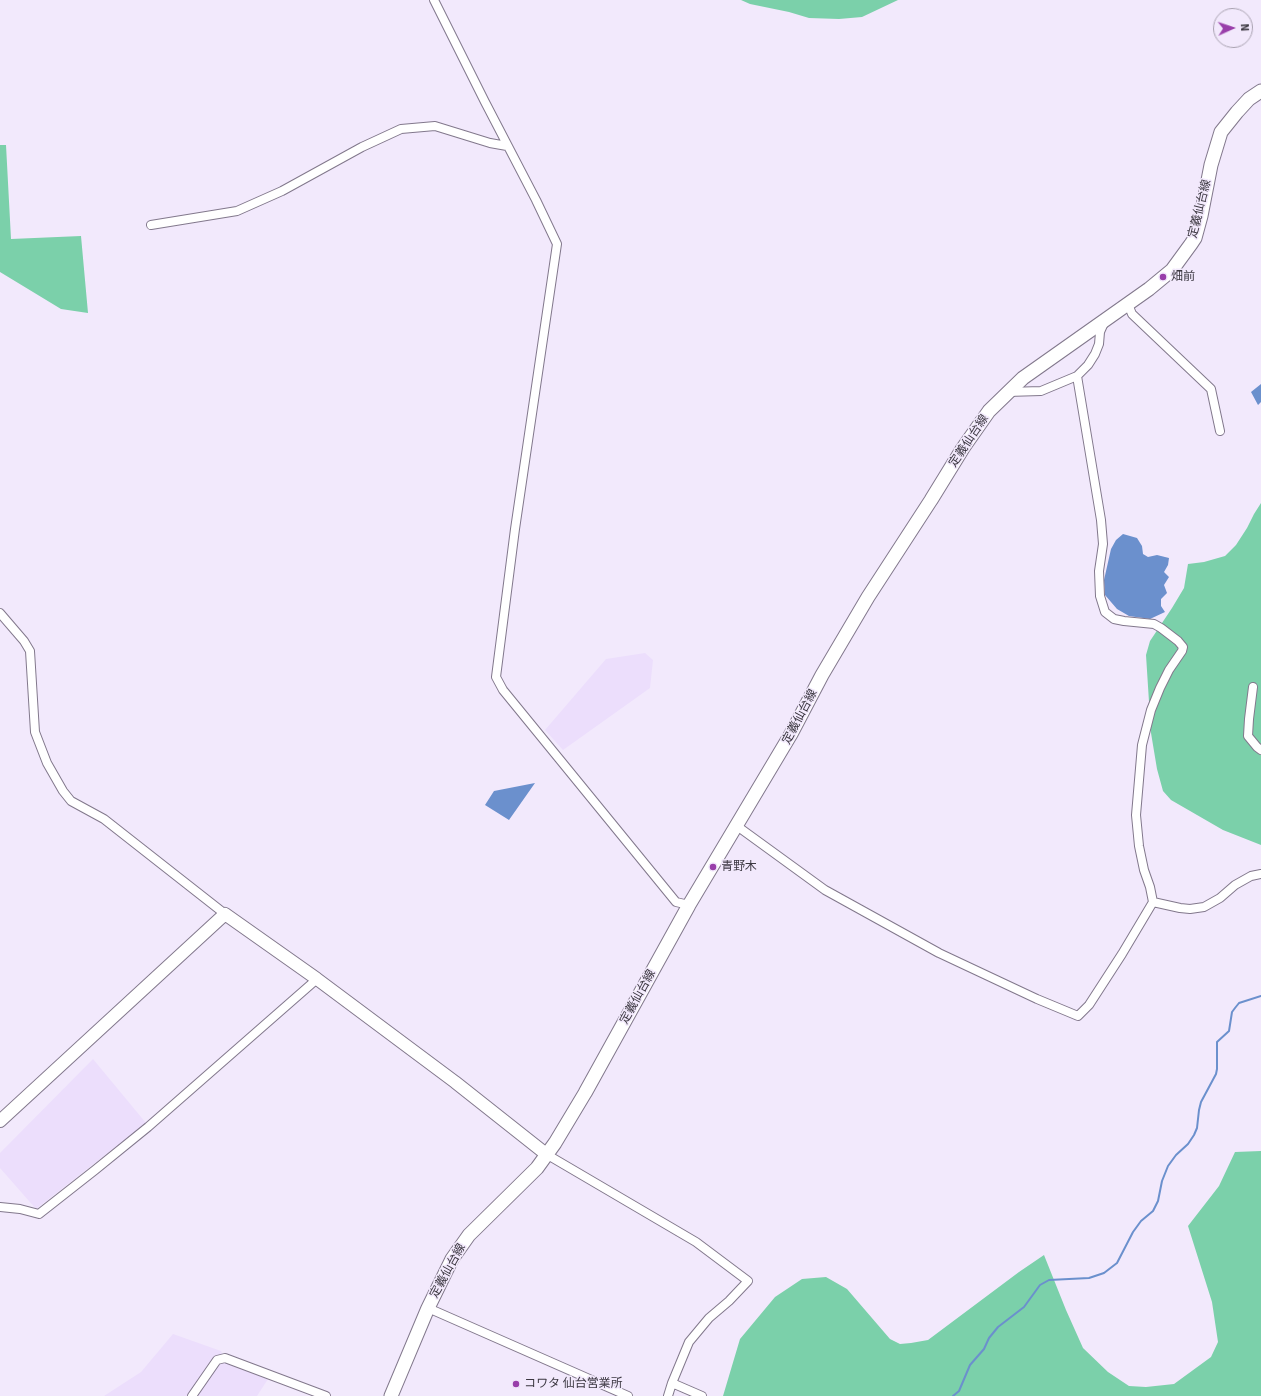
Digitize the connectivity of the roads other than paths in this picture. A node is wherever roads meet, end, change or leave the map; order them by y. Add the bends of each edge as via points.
1 (434, 0) edge
2 (1261, 91) edge
3 (507, 146) junction
4 (151, 225) dead end
5 (1128, 304) junction
6 (1106, 318) junction
7 (1077, 376) junction
8 (1007, 392) junction
9 (1220, 431) dead end
10 (0, 614) edge
11 (1253, 687) dead end
12 (1261, 750) edge
13 (737, 826) junction
14 (1261, 874) edge
15 (1153, 902) junction
16 (689, 905) junction
17 (225, 914) junction
18 (317, 980) junction
19 (0, 1121) edge
20 (546, 1154) junction
21 (0, 1207) edge
22 (428, 1308) junction
23 (672, 1383) junction
24 (192, 1396) edge
25 (326, 1396) edge
26 (391, 1396) edge
27 (628, 1396) edge
28 (668, 1396) edge
29 (702, 1396) edge

1 - 3 street
2 - 5 main road, 定義仙台線 via 1249,98 1221,132 1211,165 1198,228 1191,244 1172,270
3 - 4 street via 435,126 401,129 362,147 282,191 237,211
3 - 16 street via 557,244 496,677 503,690 676,902
5 - 6 main road, 定義仙台線
5 - 9 street via 1132,314 1211,389
6 - 7 street via 1095,354
6 - 8 main road, 定義仙台線
7 - 8 street via 1040,391
7 - 15 street via 1101,520 1103,544 1099,571 1100,596 1106,612 1114,619 1154,624 1183,647 1160,688 1142,745 1136,815 1139,846
8 - 13 main road, 定義仙台線 via 989,411 963,448 868,597
10 - 17 street via 30,651 34,732 47,763 63,791 71,801 104,819
11 - 12 street via 1248,736
13 - 15 street via 825,890 932,950 1078,1016 1089,1005
13 - 16 main road, 定義仙台線
14 - 15 street via 1251,876 1235,885 1204,907 1190,909
16 - 20 main road, 定義仙台線 via 585,1093
17 - 18 street
17 - 19 street
18 - 20 street via 455,1082
18 - 21 street via 148,1127 39,1214
20 - 22 main road, 定義仙台線 via 537,1168 469,1235 452,1259
20 - 23 street via 696,1242 748,1281 709,1318 689,1342
22 - 26 main road, 定義仙台線
22 - 27 street
23 - 28 street
23 - 29 street
24 - 25 street via 217,1360 225,1358

